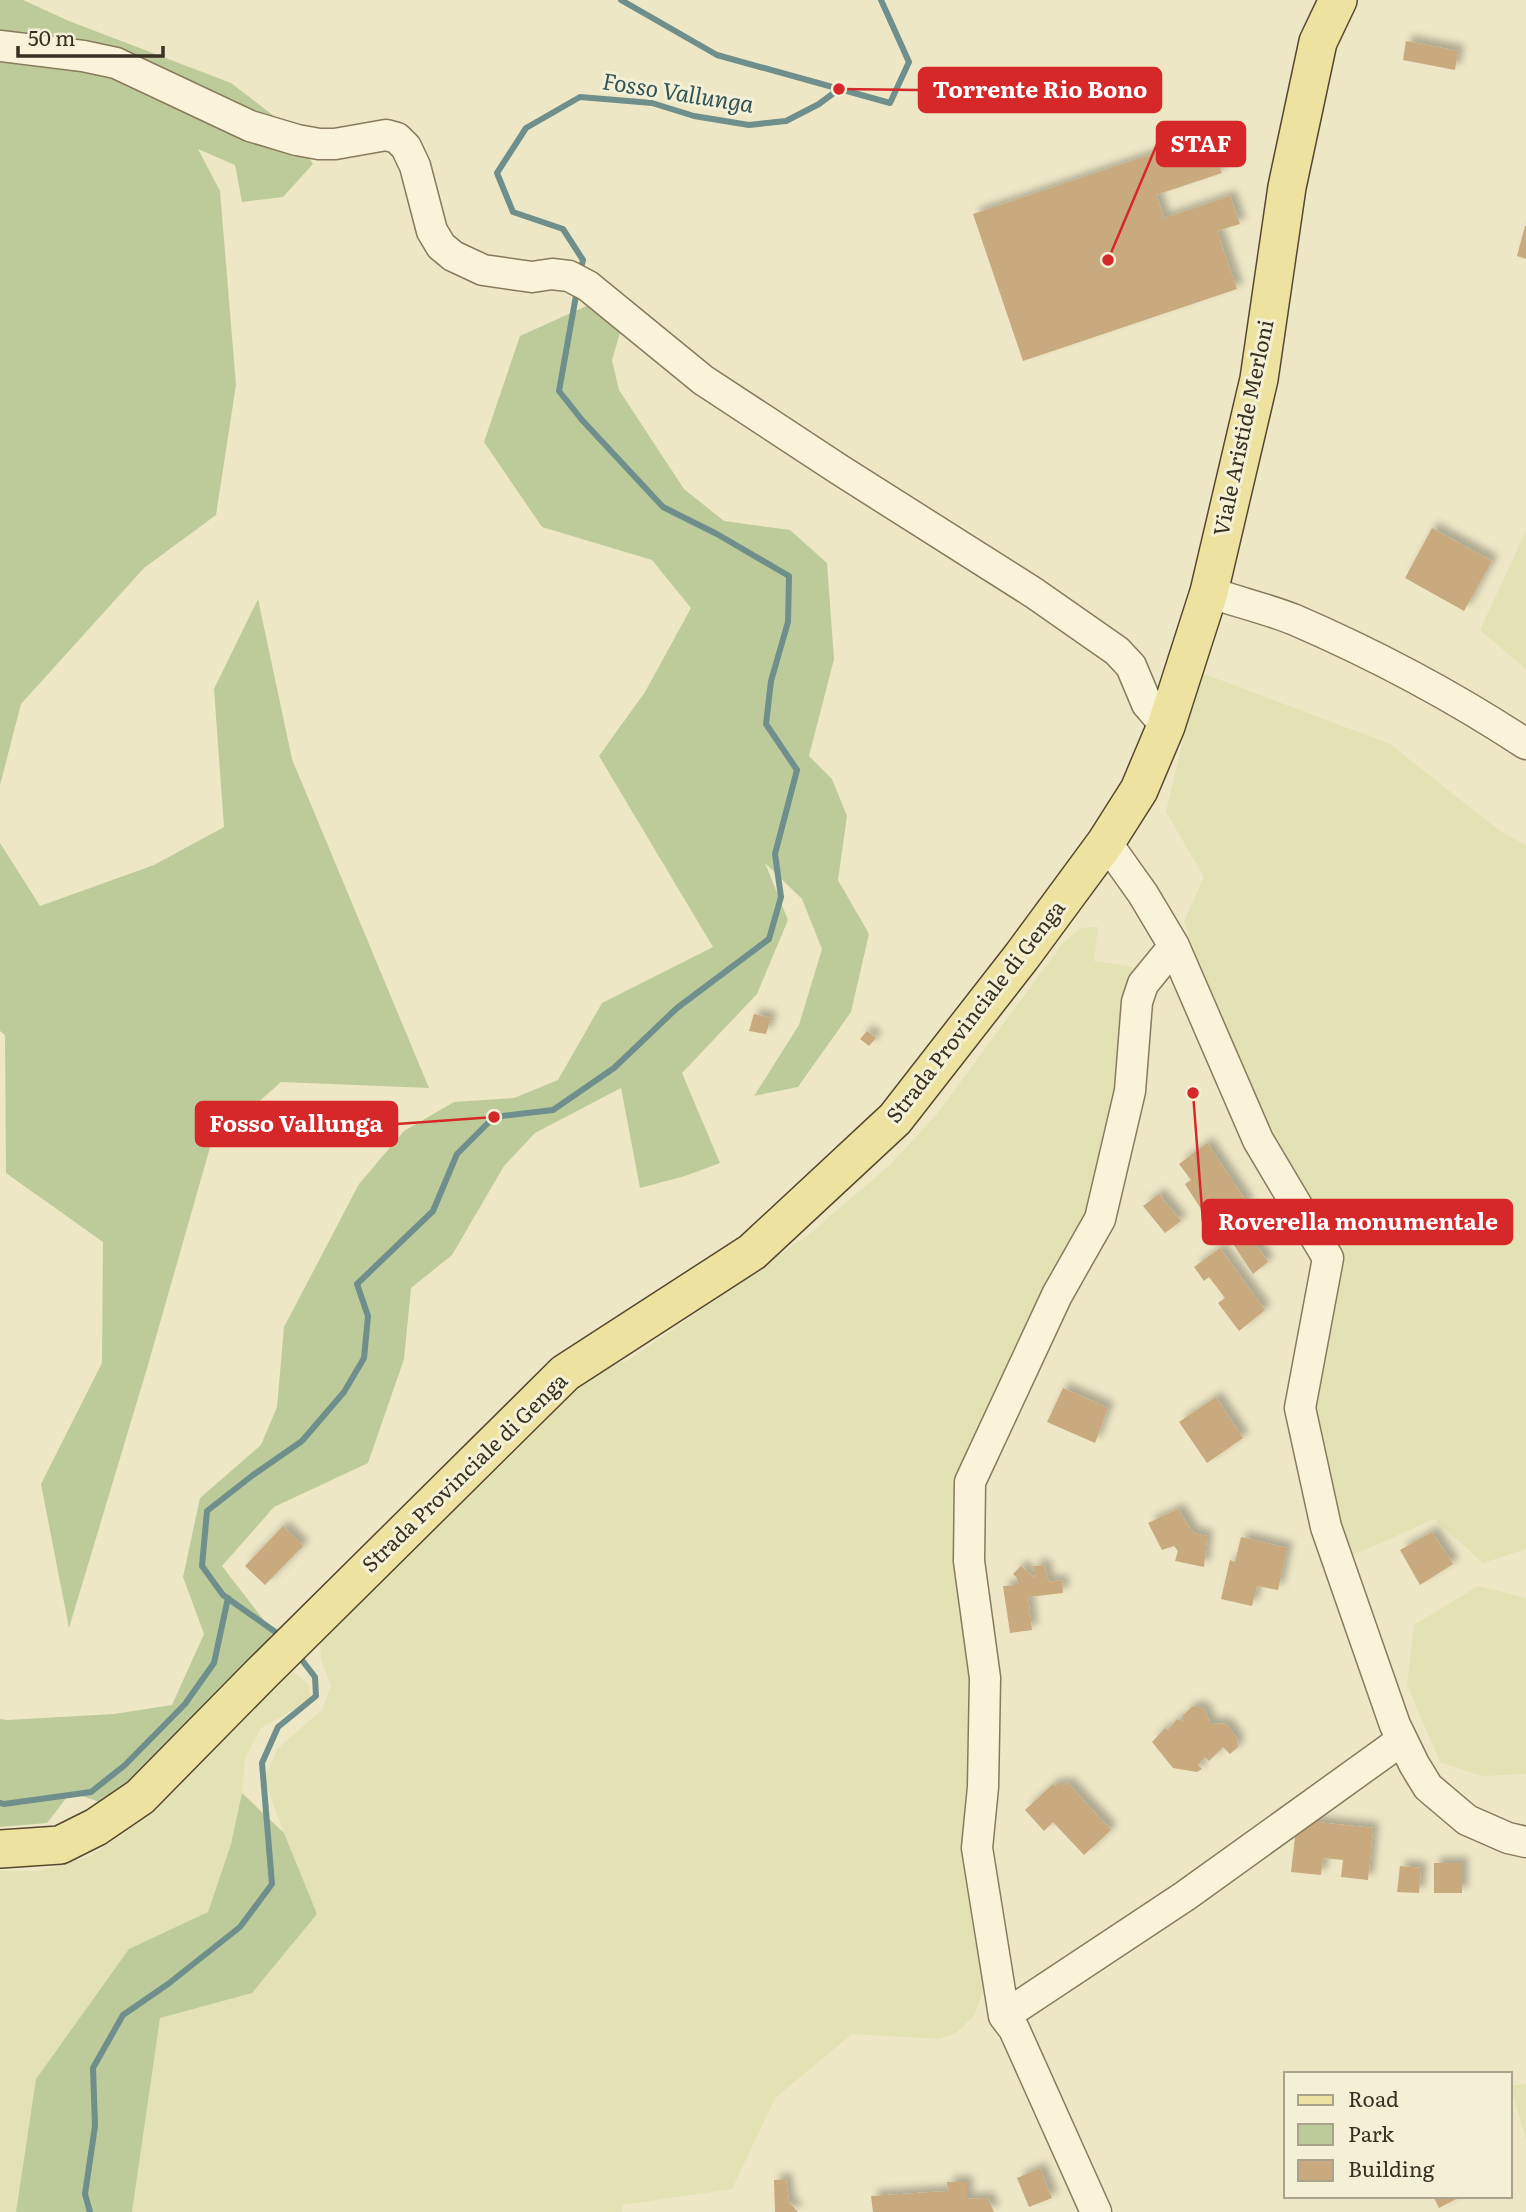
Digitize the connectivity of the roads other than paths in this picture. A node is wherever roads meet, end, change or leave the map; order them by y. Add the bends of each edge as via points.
1 (1338, 0) edge
2 (0, 46) edge
3 (1209, 592) junction
4 (1166, 726) junction
5 (1526, 744) edge
6 (1105, 842) junction
7 (1174, 946) junction
8 (1402, 1740) junction
9 (1526, 1842) edge
10 (0, 1849) edge
11 (1004, 2016) junction
12 (1096, 2212) edge

1 - 3 main road, Viale Aristide Merloni via 1318,42 1287,187 1259,379
2 - 4 street via 116,63 250,126 297,140 335,144 386,135 397,138 415,166 432,231 453,256 501,273 578,281 703,380 1034,593 1116,651 1131,666 1147,704
3 - 4 main road, Viale Aristide Merloni
3 - 5 street via 1293,620 1403,671
4 - 6 main road, Viale Aristide Merloni via 1139,790
6 - 7 street
6 - 10 main road, Strada Provinciale di Genga via 895,1119 752,1252 565,1373 140,1797 96,1828 60,1845
7 - 8 street via 1258,1140 1328,1258 1300,1408 1326,1527
7 - 11 street via 1143,984 1137,1002 1130,1091 1100,1219 1057,1295 970,1482 969,1561 985,1678 977,1848
8 - 9 street via 1428,1787 1467,1820
8 - 11 street via 1185,1896
11 - 12 street via 1014,2029

